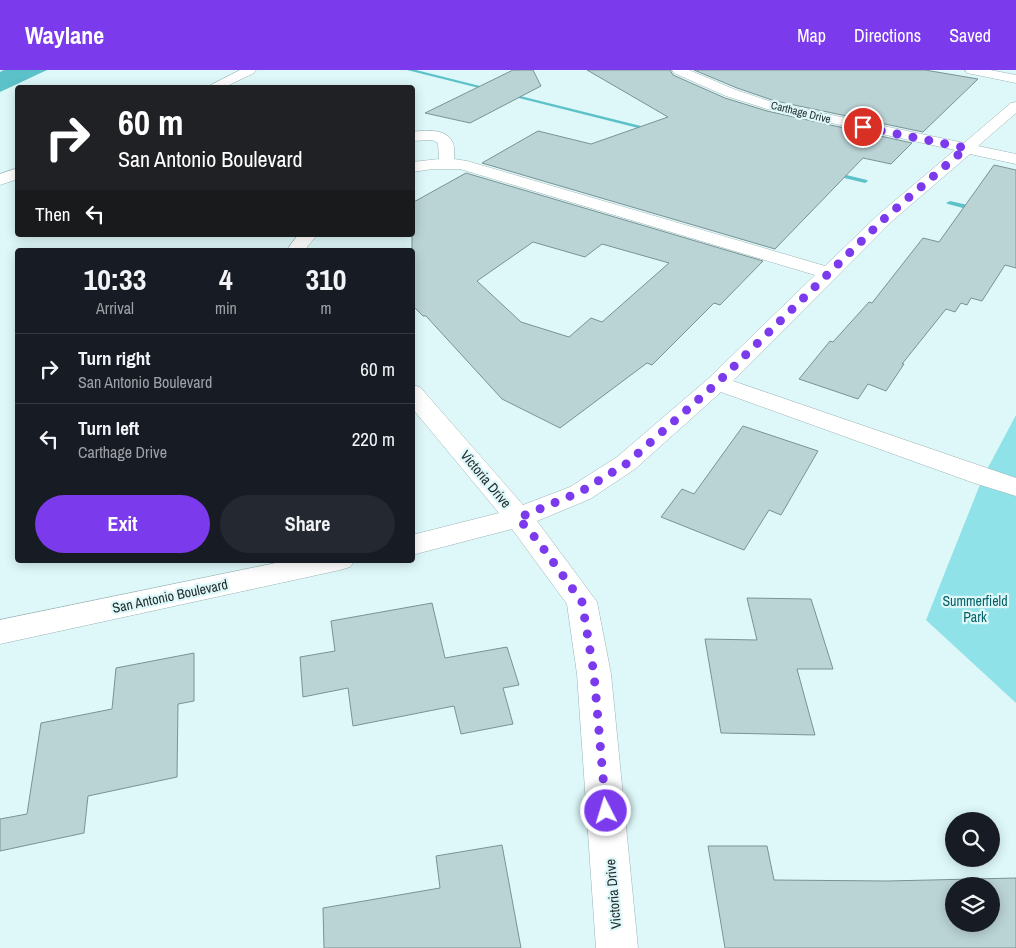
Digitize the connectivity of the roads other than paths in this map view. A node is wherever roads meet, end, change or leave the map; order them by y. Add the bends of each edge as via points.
1 (250, 70) edge
2 (678, 70) edge
3 (971, 70) edge
4 (1016, 79) edge
5 (218, 85) edge
6 (1016, 106) edge
7 (415, 137) edge
8 (966, 148) junction
9 (1016, 159) edge
10 (448, 164) junction
11 (415, 167) edge
12 (15, 174) edge
13 (0, 180) edge
14 (306, 237) edge
15 (298, 248) edge
16 (828, 273) junction
17 (717, 383) junction
18 (415, 396) edge
19 (1016, 487) edge
20 (518, 518) junction
21 (415, 544) edge
22 (326, 563) edge
23 (0, 632) edge
24 (617, 948) edge

1 - 5 street
2 - 8 street, Carthage Drive via 731,93 772,106
3 - 4 street
6 - 8 street
7 - 10 street via 438,137 445,141 444,156
8 - 9 street, Carthage Drive
8 - 16 street via 890,213
10 - 11 street
10 - 16 street via 461,164
12 - 13 street
14 - 15 street
16 - 17 street
17 - 19 street
17 - 20 street via 626,464 580,492
18 - 20 street, Victoria Drive
20 - 21 street
20 - 24 street, Victoria Drive via 582,602 594,674
22 - 23 street, San Antonio Boulevard

